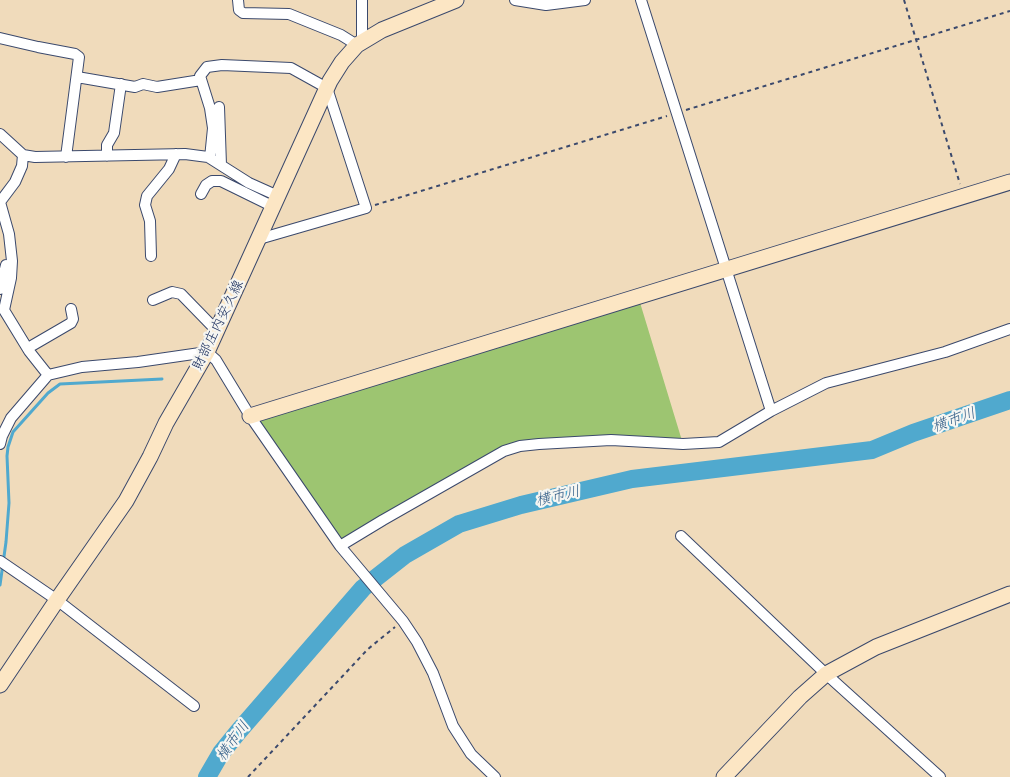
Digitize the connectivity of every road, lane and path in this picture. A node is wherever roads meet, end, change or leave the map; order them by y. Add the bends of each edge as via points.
1 (238, 0) edge
2 (362, 0) edge
3 (456, 0) edge
4 (515, 0) edge
5 (585, 0) edge
6 (641, 0) edge
7 (904, 0) edge
8 (1010, 11) edge
9 (0, 38) edge
10 (916, 40) junction
11 (359, 43) junction
12 (76, 77) junction
13 (201, 80) junction
14 (121, 84) junction
15 (327, 88) junction
16 (219, 107) dead end
17 (677, 113) junction
18 (0, 134) edge
19 (176, 154) junction
20 (23, 155) junction
21 (107, 156) junction
22 (66, 157) junction
23 (210, 158) junction
24 (221, 165) junction
25 (1010, 182) edge
26 (201, 194) dead end
27 (964, 196) junction
28 (0, 202) edge
29 (276, 202) junction
30 (366, 208) junction
31 (259, 239) junction
32 (151, 256) dead end
33 (6, 265) edge
34 (726, 270) junction
35 (0, 288) edge
36 (153, 300) dead end
37 (71, 309) dead end
38 (1010, 328) edge
39 (217, 331) junction
40 (28, 348) junction
41 (207, 352) junction
42 (48, 375) junction
43 (771, 411) junction
44 (250, 416) junction
45 (0, 444) edge
46 (681, 536) dead end
47 (343, 550) junction
48 (0, 561) edge
49 (1010, 594) edge
50 (56, 600) junction
51 (400, 617) junction
52 (826, 674) junction
53 (0, 685) edge
54 (194, 706) dead end
55 (248, 777) edge
56 (494, 777) edge
57 (724, 777) edge
58 (940, 777) edge

1 - 11 street via 239,10 243,12 290,14
2 - 11 street
3 - 11 street, 財部庄内安久線 via 382,30
4 - 5 street via 546,6
6 - 17 street
7 - 10 path
8 - 10 path
9 - 12 street via 75,54 79,57
10 - 17 path
10 - 27 path
11 - 15 street, 財部庄内安久線 via 342,62
12 - 14 street
12 - 22 street
13 - 14 street via 157,87
13 - 15 street via 200,76 207,67 291,68
13 - 23 street via 213,128
14 - 21 street
15 - 29 street, 財部庄内安久線
15 - 30 street
16 - 24 street
17 - 30 path
17 - 34 street
18 - 20 street
19 - 21 street
19 - 23 street
19 - 32 street via 145,204 150,221
20 - 22 street
20 - 28 street via 15,182
21 - 22 street
23 - 24 street
24 - 29 street
25 - 27 street
26 - 29 street via 212,181 221,181
27 - 34 street
28 - 33 street via 9,234
29 - 31 street, 財部庄内安久線
30 - 31 street
31 - 39 street, 財部庄内安久線
33 - 35 street
33 - 40 street via 4,310
34 - 43 street
34 - 44 street
36 - 39 street via 172,292 181,294
37 - 40 street via 72,324
38 - 43 street via 945,352 826,383
39 - 41 street, 財部庄内安久線
40 - 42 street
41 - 42 street via 82,367
41 - 44 street via 216,360
41 - 50 street, 財部庄内安久線 via 126,502
42 - 45 street via 11,418
43 - 47 street via 719,442 683,444 611,440 520,446 504,451
44 - 47 street
46 - 52 street
47 - 51 street
48 - 50 street
49 - 52 street via 876,648
50 - 53 street, 財部庄内安久線
50 - 54 street
51 - 55 path
51 - 56 street via 432,673 453,726 471,754
52 - 57 street
52 - 58 street

